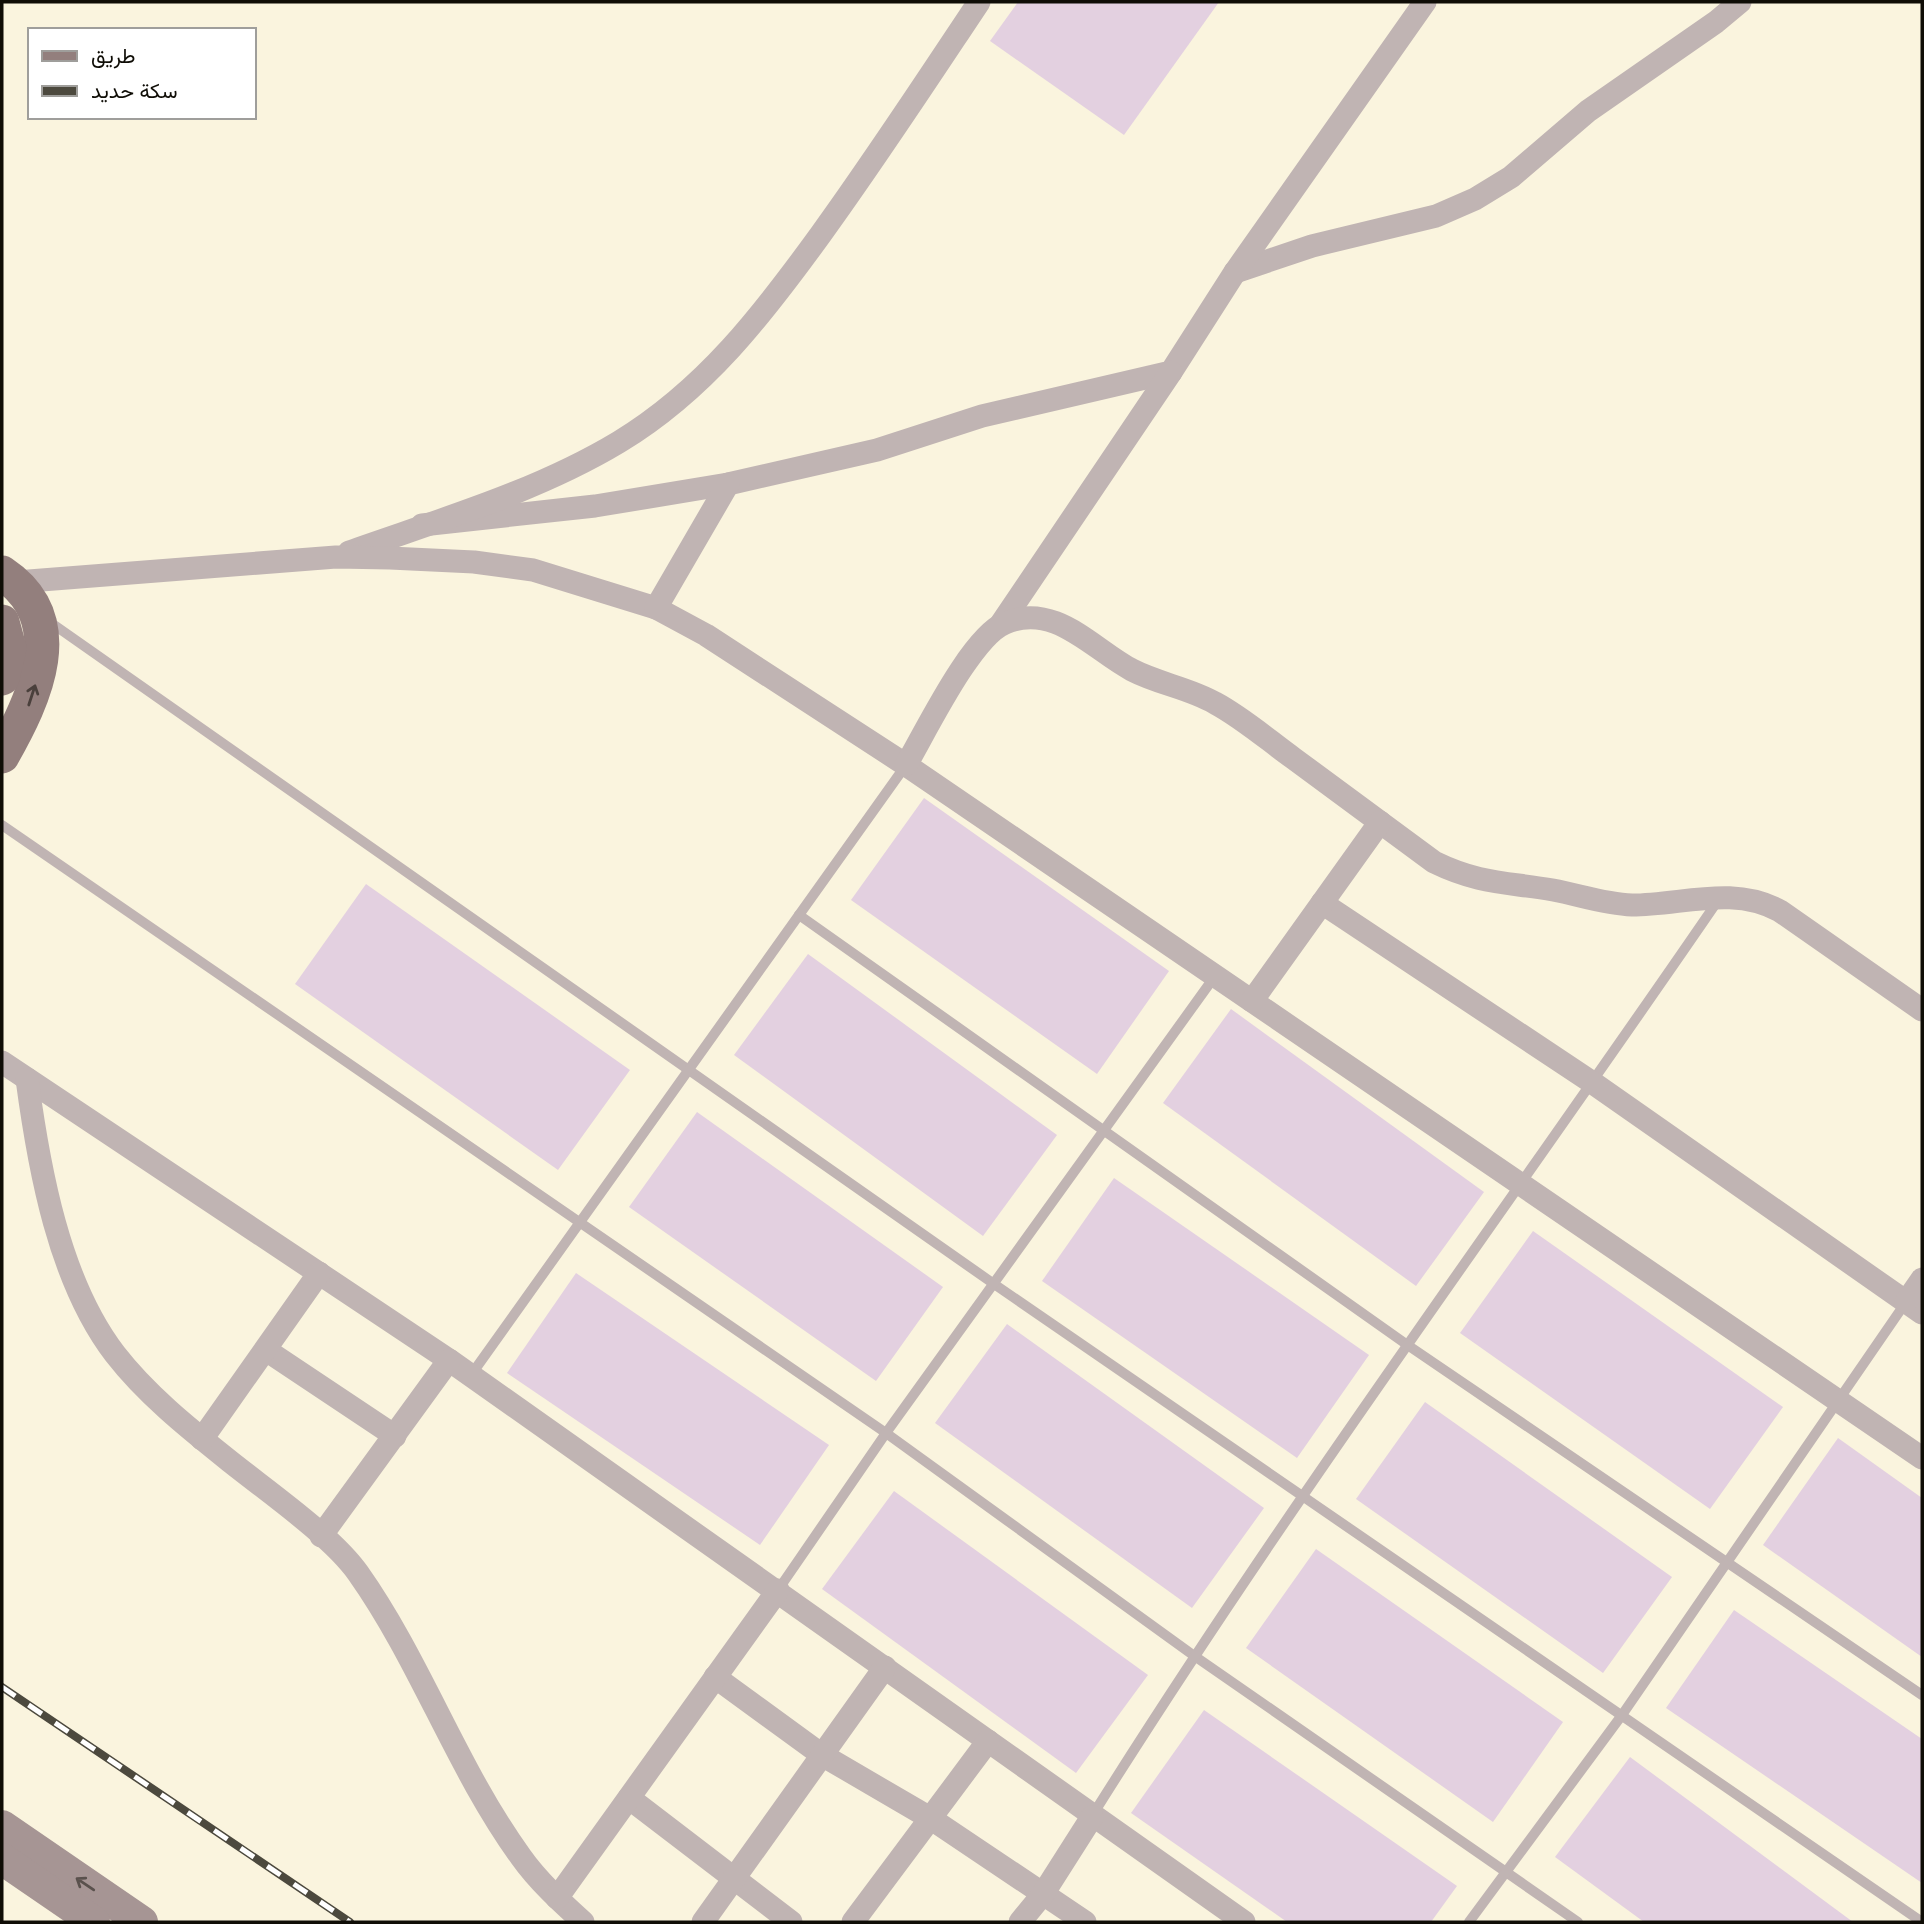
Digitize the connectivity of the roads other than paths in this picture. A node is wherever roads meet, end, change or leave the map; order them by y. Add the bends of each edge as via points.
1 (979, 2) edge
2 (1425, 2) edge
3 (1740, 2) edge
4 (1236, 272) junction
5 (1171, 372) junction
6 (728, 484) junction
7 (422, 525) junction
8 (336, 557) junction
9 (14, 604) edge
10 (656, 608) junction
11 (1001, 624) junction
12 (2, 678) edge
13 (2, 756) edge
14 (906, 765) junction
15 (1380, 822) junction
16 (2, 825) edge
17 (1721, 897) junction
18 (1322, 903) junction
19 (799, 915) junction
20 (1215, 976) junction
21 (1252, 1001) junction
22 (1922, 1010) edge
23 (2, 1062) edge
24 (686, 1069) junction
25 (27, 1079) junction
26 (1593, 1083) junction
27 (1103, 1130) junction
28 (1519, 1183) junction
29 (580, 1223) junction
30 (319, 1273) junction
31 (1922, 1279) edge
32 (994, 1284) junction
33 (1914, 1308) edge
34 (1406, 1344) junction
35 (266, 1350) junction
36 (449, 1360) junction
37 (471, 1375) junction
38 (1837, 1401) junction
39 (886, 1433) junction
40 (395, 1436) junction
41 (202, 1439) junction
42 (1922, 1458) edge
43 (1302, 1497) junction
44 (321, 1536) junction
45 (1726, 1560) junction
46 (778, 1590) junction
47 (1193, 1655) junction
48 (885, 1667) junction
49 (715, 1677) junction
50 (1922, 1695) edge
51 (1622, 1715) junction
52 (988, 1741) junction
53 (822, 1755) junction
54 (629, 1798) junction
55 (1092, 1817) junction
56 (930, 1818) junction
57 (2, 1826) edge
58 (2, 1859) edge
59 (1506, 1873) junction
60 (733, 1880) junction
61 (1043, 1894) junction
62 (557, 1898) junction
63 (94, 1922) edge
64 (142, 1922) edge
65 (583, 1922) edge
66 (703, 1922) edge
67 (791, 1922) edge
68 (853, 1922) edge
69 (1020, 1922) edge
70 (1085, 1922) edge
71 (1244, 1922) edge
72 (1469, 1922) edge
73 (1578, 1922) edge
74 (1922, 1922) edge

1 - 7 street via 775,297 737,345 703,377 648,423 584,461
2 - 4 street
3 - 4 street via 1610,95 1511,177 1475,199 1436,216 1312,246
4 - 5 street
5 - 6 street via 982,416 877,450
5 - 11 street
6 - 7 street via 595,506
6 - 10 street
7 - 8 street
8 - 9 street
8 - 10 street via 474,562 533,570
9 - 12 main road
13 -> 9 main road via 32,700 39,674 41,634
9 - 24 lane
10 - 14 street via 706,635
11 - 14 street via 968,659
11 - 15 street via 1043,617 1062,624 1129,668 1214,702
14 - 19 lane
14 - 20 street
15 - 17 street via 1434,862 1488,883 1616,904
15 - 18 street
16 - 29 lane
17 - 22 street via 1754,899 1780,911
17 - 26 lane
18 - 21 street
18 - 26 street
19 - 24 lane
19 - 27 lane
20 - 21 street
20 - 27 lane
21 - 28 street
23 - 25 street
24 - 29 lane
24 - 32 lane
25 - 30 street
25 - 41 street via 42,1175 89,1312 140,1383
26 - 28 lane
26 - 33 street
27 - 32 lane
27 - 34 lane
28 - 34 lane
28 - 38 street
29 - 37 lane
29 - 39 lane
30 - 35 street
30 - 36 street
31 - 33 street
32 - 39 lane
32 - 43 lane
33 - 38 lane
34 - 43 lane
34 - 45 lane
35 - 40 street
35 - 41 street
36 - 37 street
36 - 40 street
37 - 46 street
38 - 42 street
38 - 45 lane
39 - 46 lane
39 - 47 lane
40 - 44 street
41 - 44 street
43 - 47 lane
43 - 51 lane
44 - 62 street via 358,1573 491,1811 522,1858
45 - 50 lane
45 - 51 lane
46 - 48 street
46 - 49 street
47 - 55 lane
47 - 59 lane
48 - 52 street
48 - 53 street
49 - 53 street
49 - 54 street
51 - 59 lane
51 - 74 lane
52 - 55 street
52 - 56 street
53 - 56 street
53 - 60 street
54 - 60 street
54 - 62 street
55 - 61 street
55 - 71 street
56 - 61 street
56 - 68 street
64 -> 57 main road
58 - 63 main road
59 - 72 lane
59 - 73 lane
60 - 66 street
60 - 67 street
61 - 69 street
61 - 70 street
62 - 65 street

